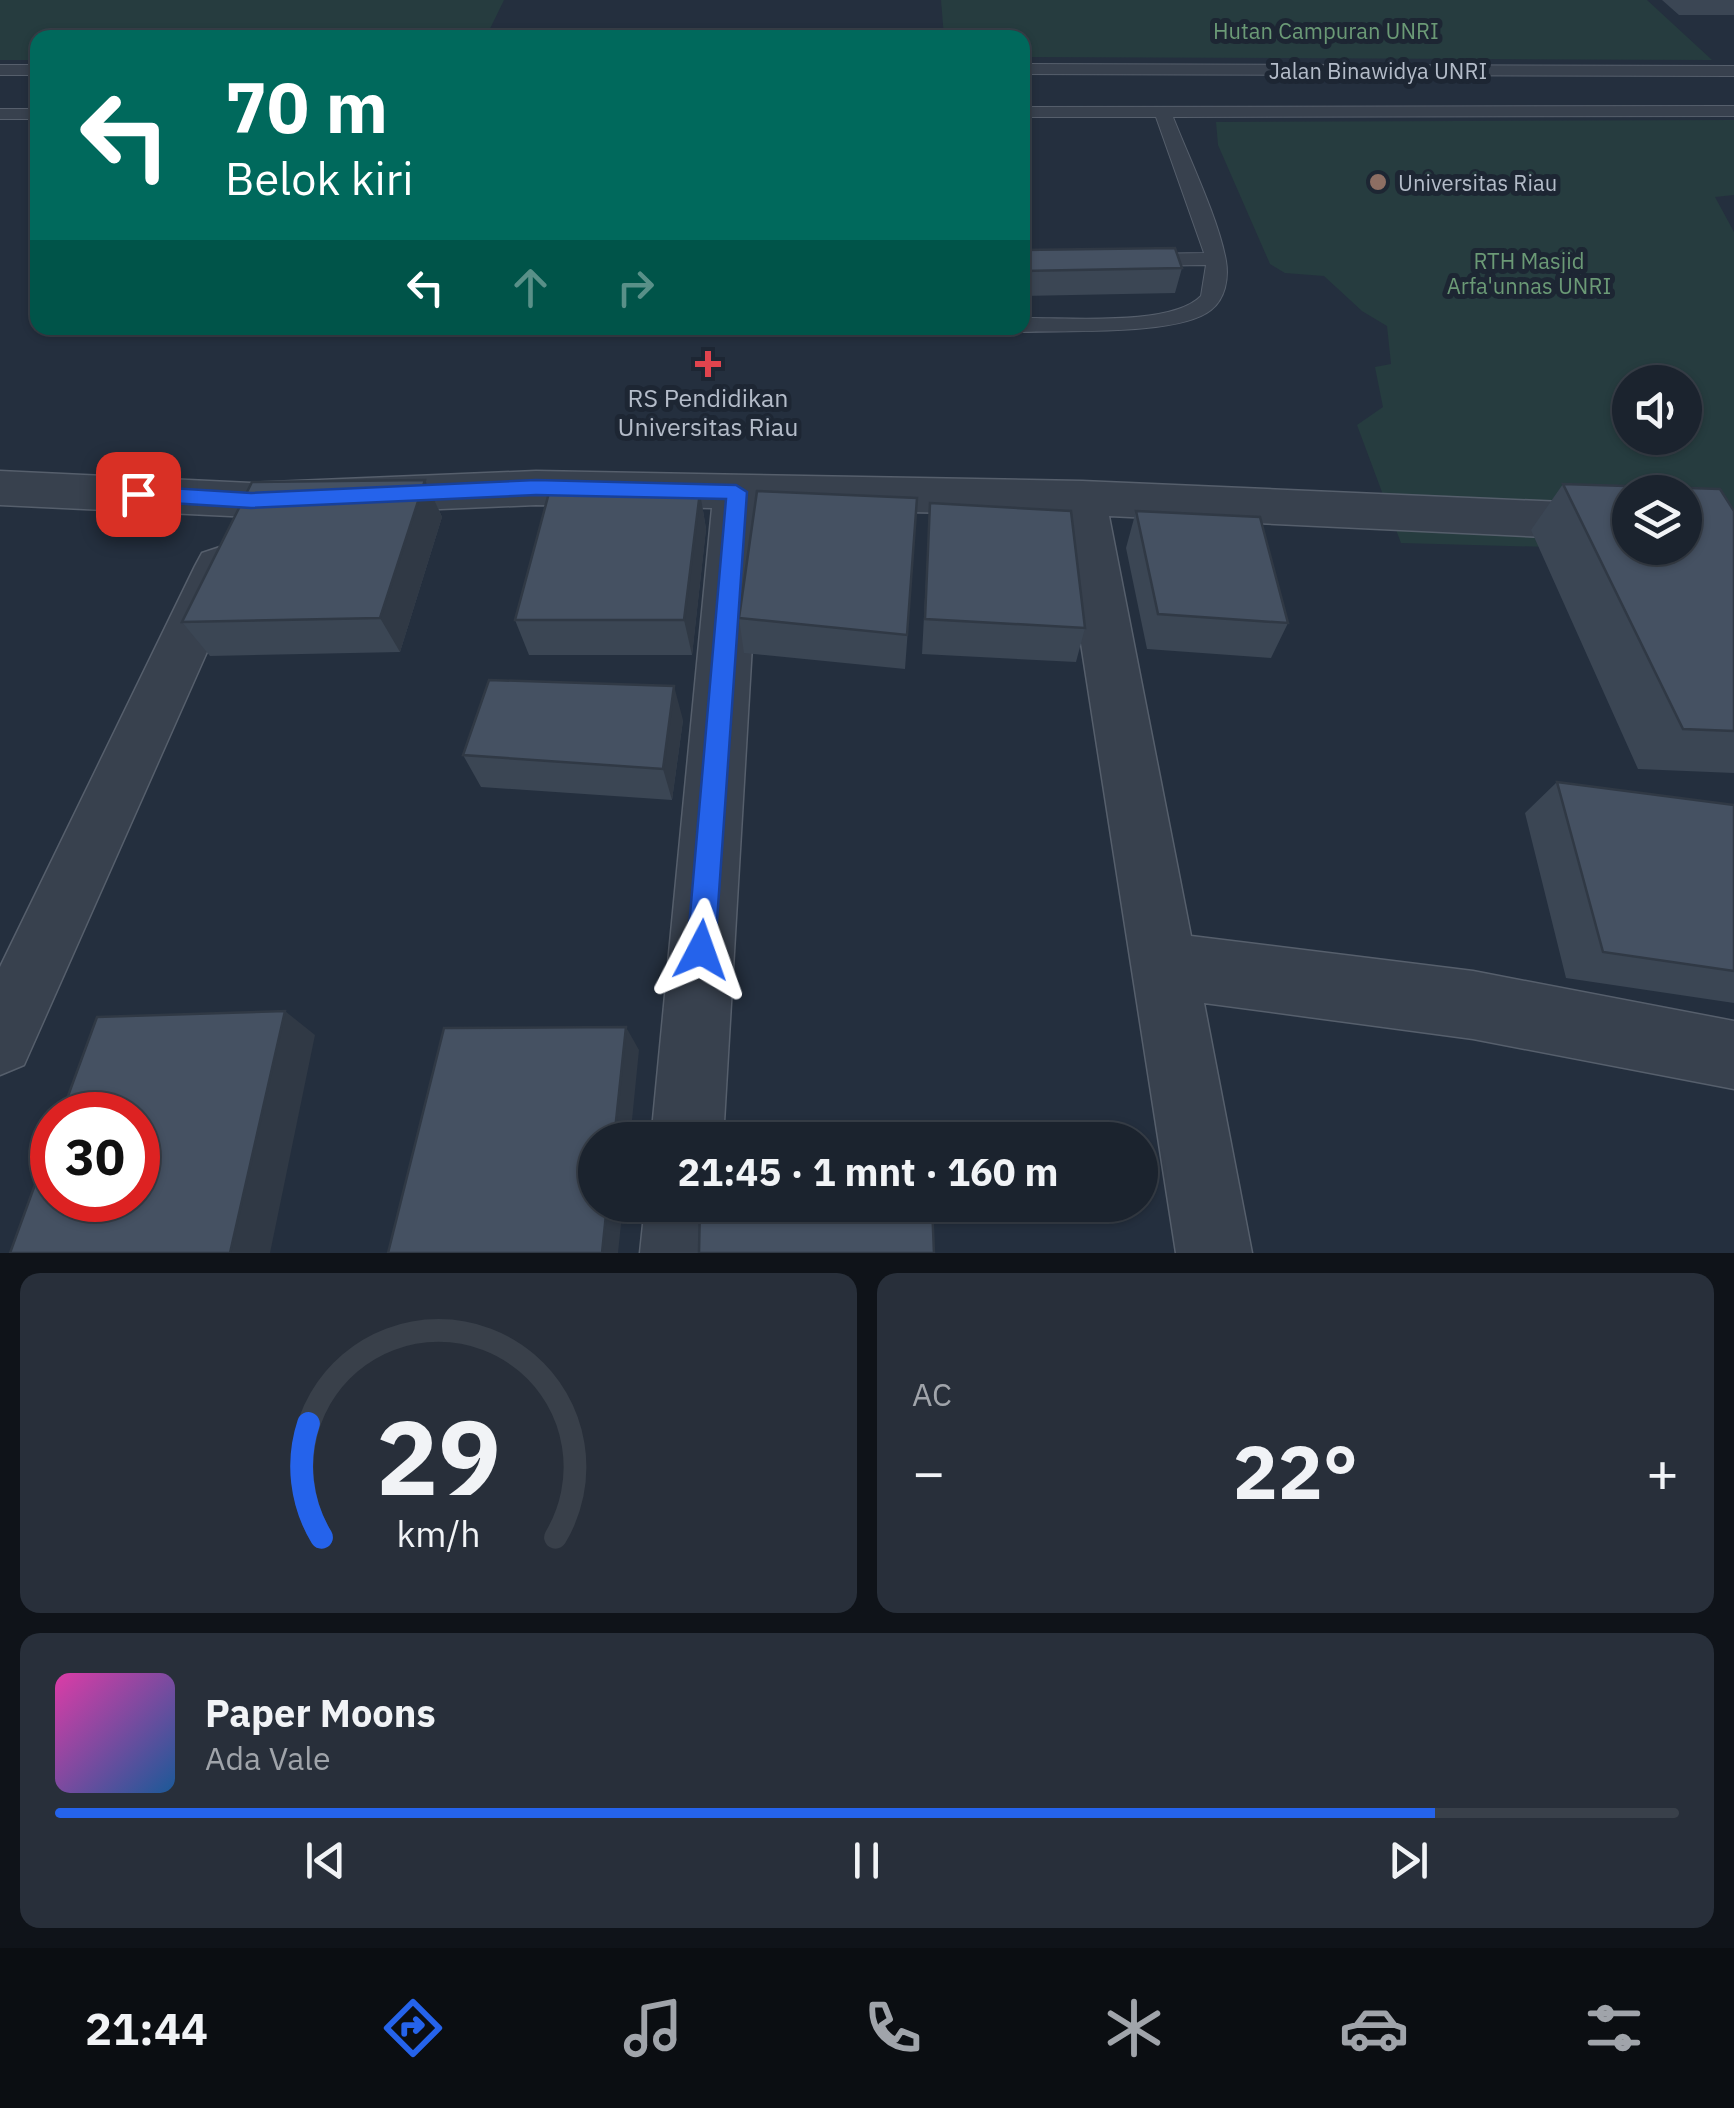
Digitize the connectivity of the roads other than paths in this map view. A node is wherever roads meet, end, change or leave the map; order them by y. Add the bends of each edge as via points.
1 (0, 70) edge
2 (30, 70) edge
3 (1030, 70) edge
4 (1734, 71) edge
5 (1734, 111) edge
6 (1030, 112) edge
7 (1163, 112) junction
8 (0, 114) edge
9 (30, 114) edge
10 (1216, 259) junction
11 (1119, 260) edge
12 (1030, 325) edge
13 (0, 488) edge
14 (736, 492) junction
15 (1082, 498) junction
16 (251, 500) junction
17 (1612, 521) edge
18 (1164, 965) junction
19 (0, 1041) edge
20 (1734, 1055) edge
21 (687, 1122) edge
22 (681, 1222) edge
23 (678, 1253) edge
24 (1214, 1253) edge

1 - 2 lane
3 - 4 lane, Jalan Binawidya UNRI
5 - 7 lane, Jalan Binawidya UNRI
6 - 7 lane, Jalan Binawidya UNRI
7 - 10 lane
8 - 9 lane
10 - 11 lane
10 - 12 lane via 1214,292 1183,316
13 - 16 street
14 - 15 street
14 - 16 street via 536,488
14 - 21 street
15 - 17 street
15 - 18 street
16 - 19 street
18 - 20 street via 1473,1005
18 - 24 street
22 - 23 street

